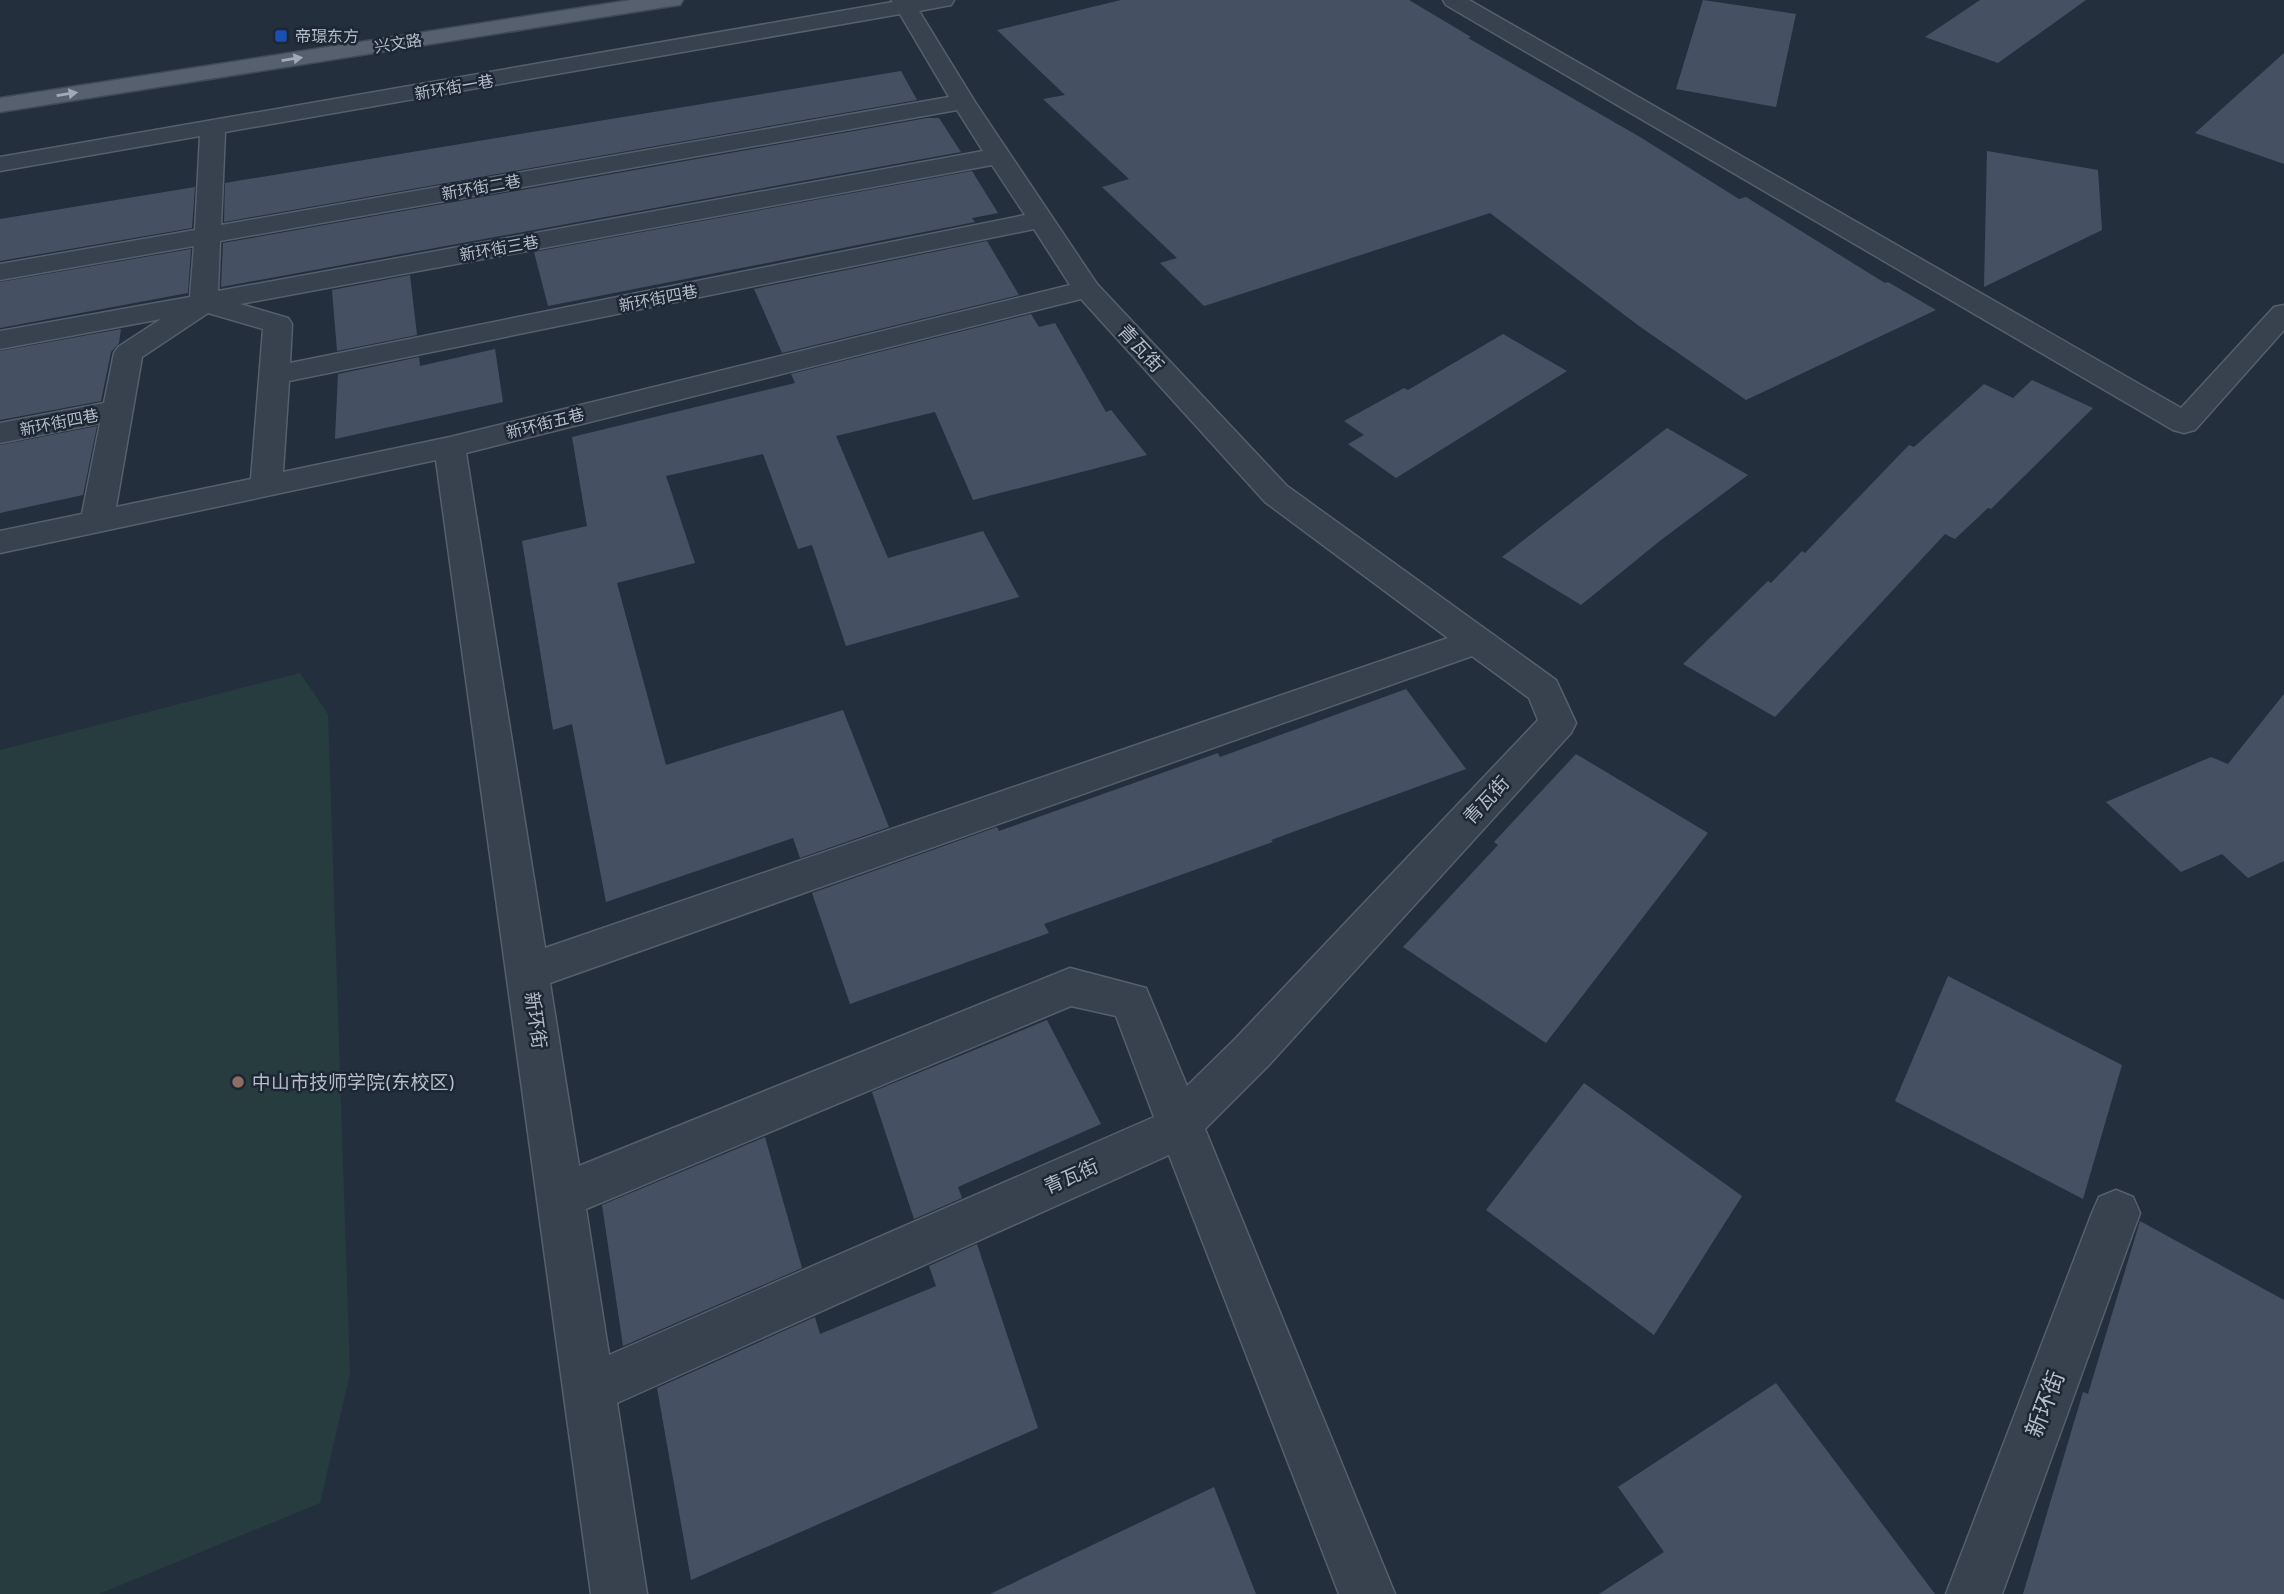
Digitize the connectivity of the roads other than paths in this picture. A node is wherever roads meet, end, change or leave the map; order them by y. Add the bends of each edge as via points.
1 (565, 0) edge
2 (672, 0) edge
3 (1454, 0) edge
4 (917, 3) edge
5 (0, 88) edge
6 (963, 102) junction
7 (0, 105) edge
8 (213, 128) junction
9 (999, 156) junction
10 (0, 164) edge
11 (1041, 220) junction
12 (207, 236) junction
13 (0, 272) edge
14 (1087, 289) junction
15 (204, 303) junction
16 (2284, 313) edge
17 (0, 340) edge
18 (274, 375) junction
19 (118, 410) junction
20 (0, 433) edge
21 (450, 447) junction
22 (266, 486) junction
23 (97, 521) junction
24 (0, 542) edge
25 (1478, 640) junction
26 (529, 972) junction
27 (1180, 1125) junction
28 (562, 1196) junction
29 (2116, 1213) dead end
30 (588, 1390) junction
31 (619, 1594) edge
32 (1367, 1594) edge
33 (1974, 1594) edge

1 - 5 main road, 兴文路
7 -> 2 main road, 兴文路
3 - 16 street via 2184,424
4 - 6 street, 青瓦街
4 - 8 street, 新环街一巷
6 - 9 street, 青瓦街
6 - 12 street, 新环街二巷
8 - 10 street, 新环街一巷
8 - 12 street
9 - 11 street, 青瓦街
9 - 15 street, 新环街三巷
11 - 14 street, 青瓦街
11 - 18 street, 新环街四巷
12 - 13 street, 新环街二巷
12 - 15 street
14 - 21 street, 新环街五巷
14 - 25 street, 青瓦街 via 1276,494
15 - 17 street, 新环街三巷
15 - 18 street via 278,324
15 - 19 street via 128,353
18 - 22 street
19 - 20 street, 新环街四巷
19 - 23 street
21 - 22 street, 新环街五巷
21 - 26 street, 新环街
22 - 23 street, 新环街五巷
23 - 24 street, 新环街五巷
25 - 26 street
25 - 27 street, 青瓦街 via 1543,690 1558,723
26 - 28 street, 新环街
27 - 28 street via 1131,1001 1070,987
27 - 30 street, 青瓦街
27 - 32 street
28 - 30 street, 新环街
29 - 33 street, 新环街
30 - 31 street, 新环街

